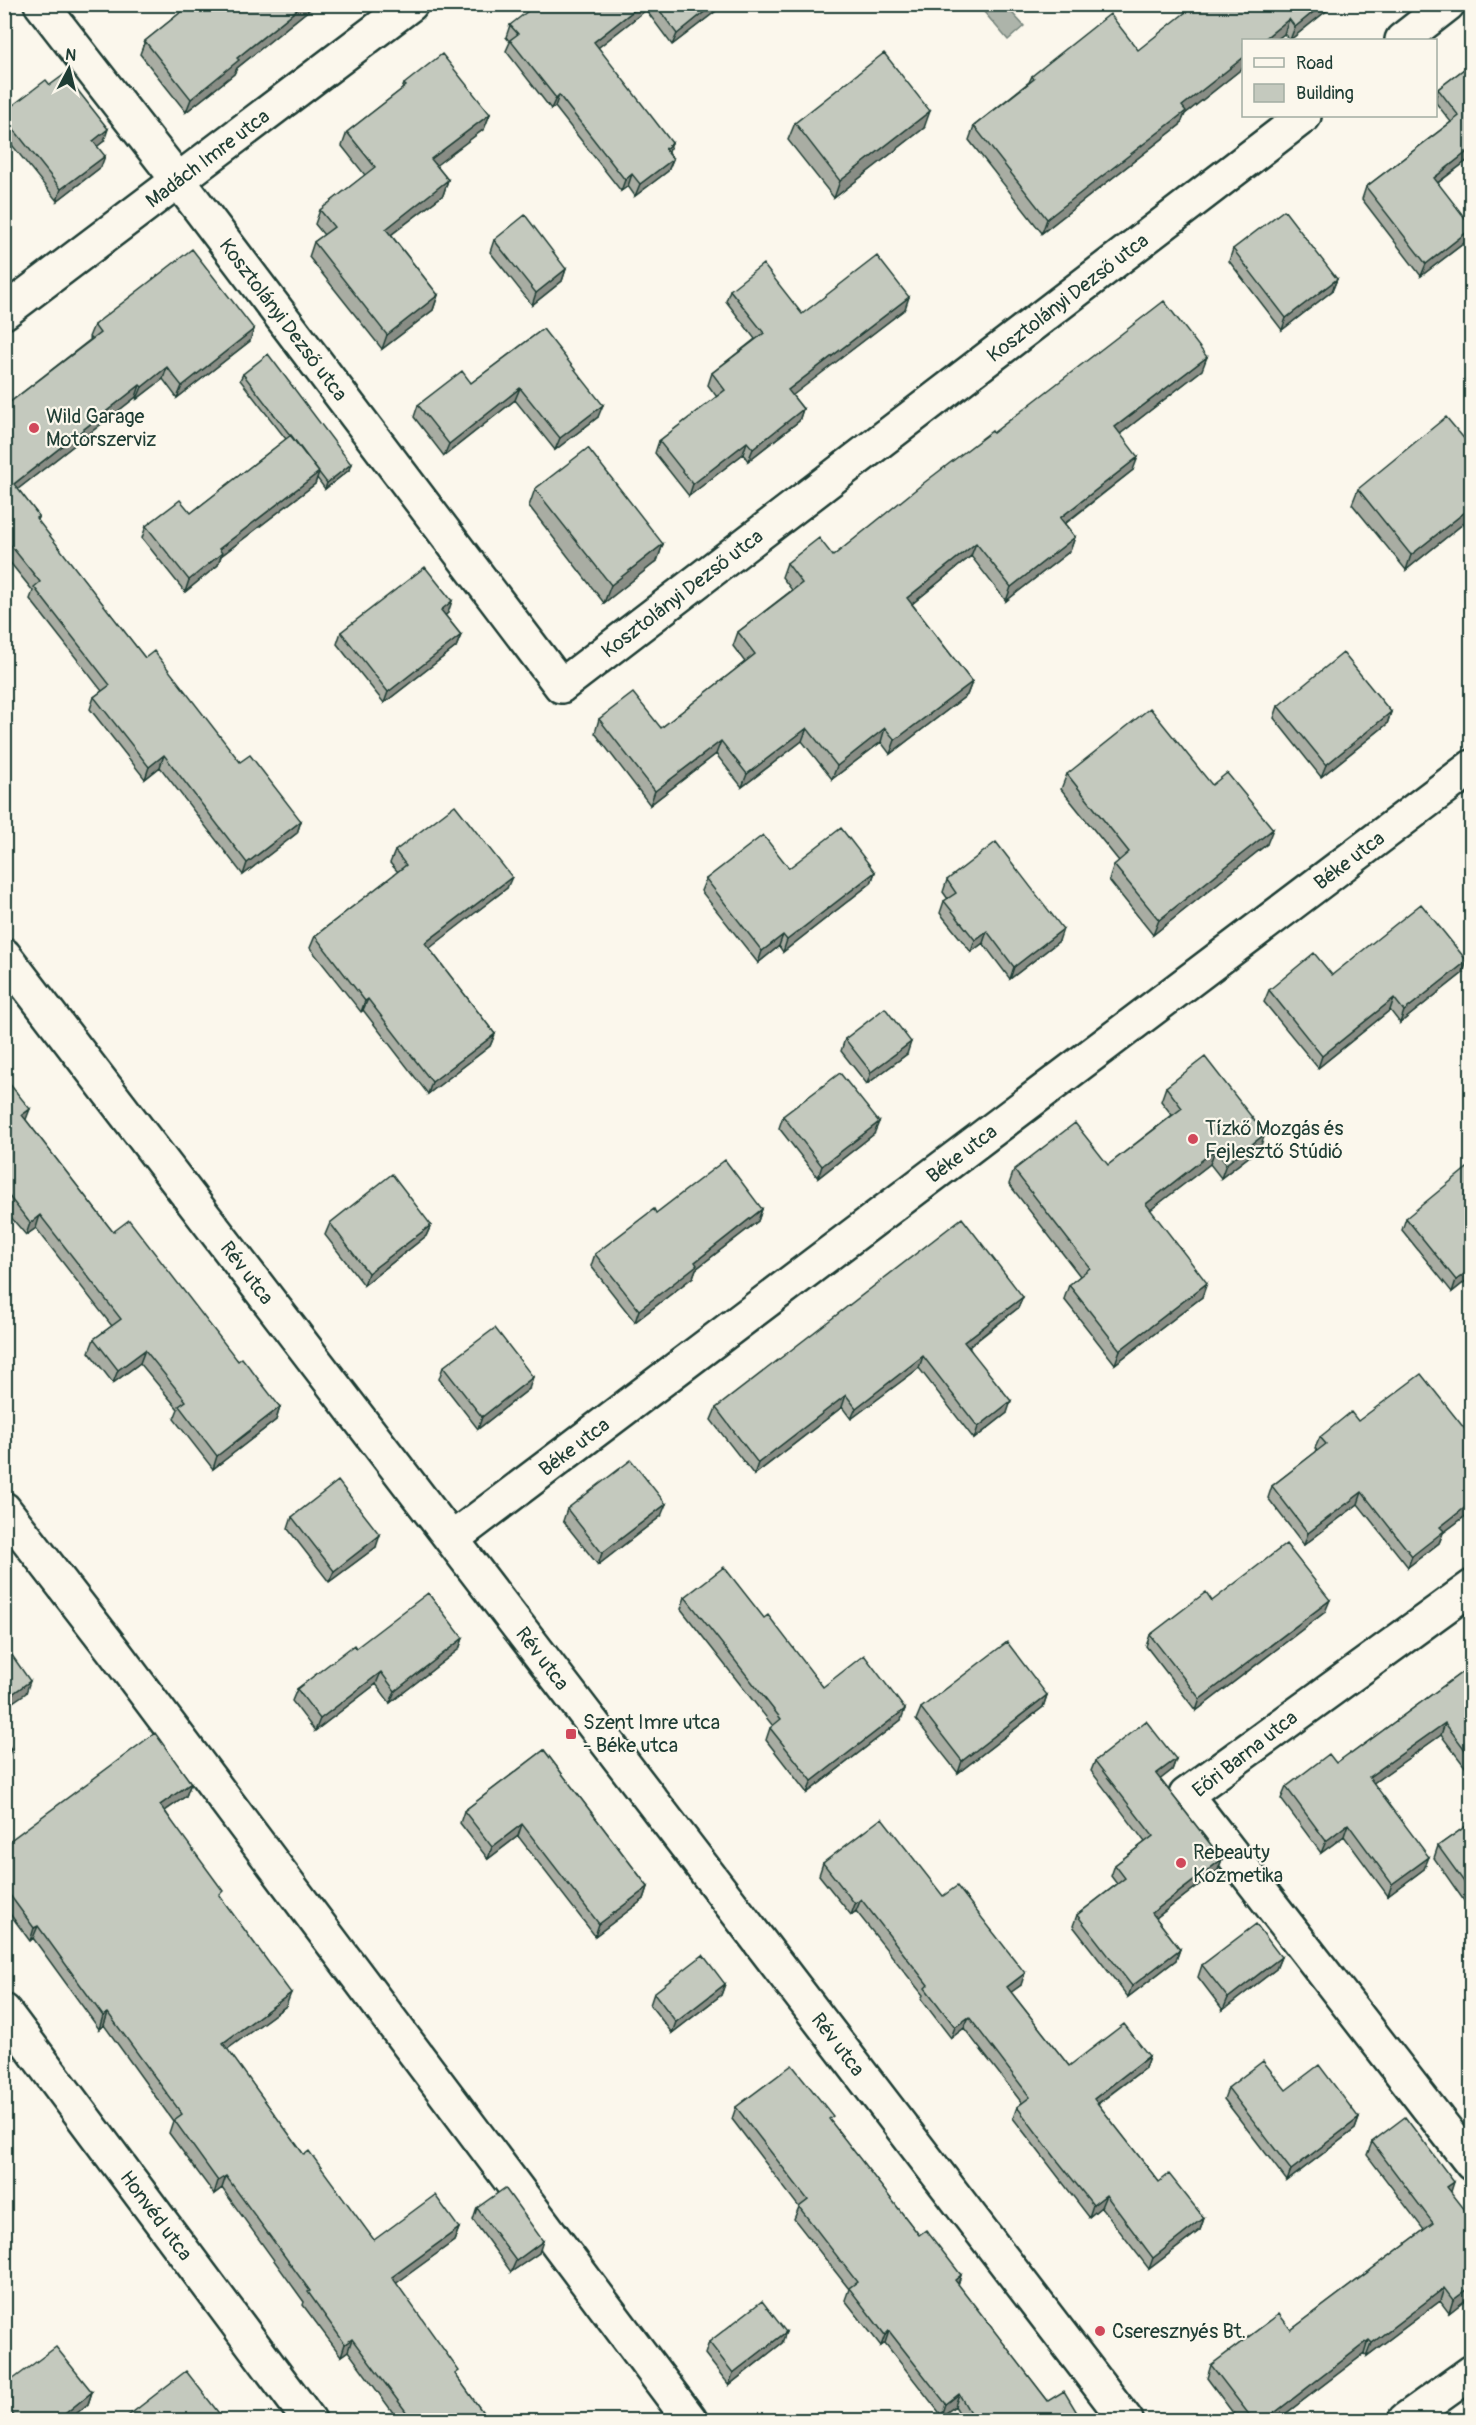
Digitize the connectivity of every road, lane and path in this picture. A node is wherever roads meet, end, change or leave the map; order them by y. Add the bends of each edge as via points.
1 (41, 4) edge
2 (411, 4) edge
3 (1448, 4) edge
4 (1403, 39) edge
5 (1303, 117) edge
6 (178, 180) junction
7 (4, 312) edge
8 (1472, 767) edge
9 (4, 955) edge
10 (4, 1509) edge
11 (452, 1539) junction
12 (1472, 1587) edge
13 (4, 2011) edge
14 (1472, 2164) edge
15 (1472, 2372) edge
16 (309, 2421) edge
17 (690, 2421) edge
18 (1126, 2421) edge
19 (1405, 2421) edge

1 - 6 street
2 - 6 street, Madách Imre utca
3 - 4 street
5 - 6 street, Kosztolányi Dezső utca via 561,686
6 - 7 street, Madách Imre utca
8 - 11 street, Béke utca
9 - 11 street, Rév utca
10 - 17 street
11 - 18 street, Rév utca
12 - 14 street, Eőri Barna utca via 1186,1795
13 - 16 street, Honvéd utca
15 - 19 street

